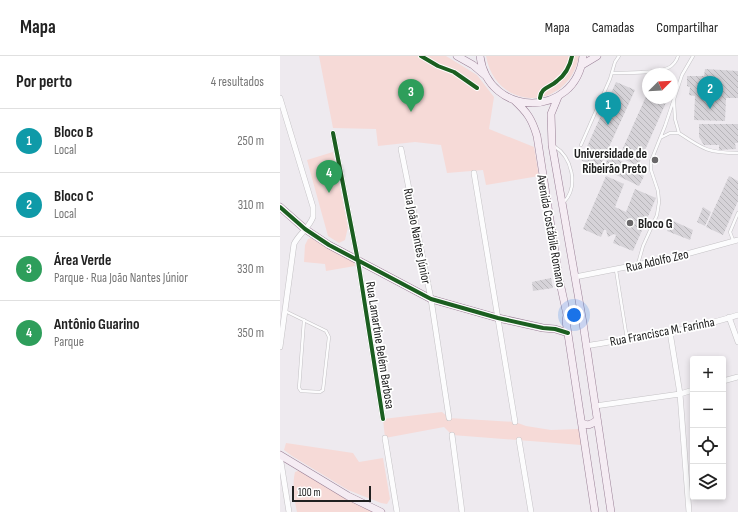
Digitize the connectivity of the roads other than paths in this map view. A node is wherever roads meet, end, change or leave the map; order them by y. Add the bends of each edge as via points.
1 (457, 56) edge
2 (480, 56) edge
3 (583, 56) edge
4 (597, 56) edge
5 (619, 56) edge
6 (678, 56) edge
7 (692, 56) edge
8 (582, 65) junction
9 (612, 72) junction
10 (486, 76) junction
11 (678, 86) edge
12 (558, 96) junction
13 (280, 98) edge
14 (514, 100) junction
15 (672, 104) edge
16 (674, 104) edge
17 (333, 133) dead end
18 (679, 133) junction
19 (660, 138) junction
20 (552, 145) junction
21 (581, 145) dead end
22 (401, 149) dead end
23 (738, 153) edge
24 (474, 173) dead end
25 (562, 204) junction
26 (280, 207) edge
27 (738, 213) edge
28 (305, 229) junction
29 (736, 240) edge
30 (358, 261) junction
31 (638, 265) junction
32 (616, 269) junction
33 (575, 277) junction
34 (431, 299) junction
35 (285, 311) junction
36 (580, 313) junction
37 (738, 314) edge
38 (729, 317) junction
39 (498, 318) junction
40 (567, 318) junction
41 (304, 320) junction
42 (555, 329) junction
43 (670, 332) junction
44 (568, 333) junction
45 (627, 339) junction
46 (738, 342) edge
47 (586, 346) junction
48 (280, 347) edge
49 (738, 377) edge
50 (726, 380) edge
51 (690, 391) edge
52 (680, 394) junction
53 (594, 406) junction
54 (449, 418) dead end
55 (383, 419) dead end
56 (597, 420) junction
57 (515, 422) dead end
58 (582, 423) junction
59 (452, 435) dead end
60 (385, 438) dead end
61 (519, 440) dead end
62 (280, 456) edge
63 (289, 512) edge
64 (381, 512) edge
65 (397, 512) edge
66 (462, 512) edge
67 (531, 512) edge
68 (595, 512) edge
69 (611, 512) edge
70 (690, 512) edge

1 - 10 main road
2 - 10 main road
3 - 8 main road
4 - 8 main road
5 - 9 lane
6 - 9 lane via 670,67 659,70
7 - 11 lane
8 - 12 main road via 573,83
9 - 21 lane
10 - 14 main road via 494,87
12 - 14 main road via 538,103
12 - 20 main road, Avenida Costábile Romano via 551,114
13 - 28 street via 313,207 313,217
14 - 40 main road, Avenida Costábile Romano via 530,117 536,136
15 - 19 lane
16 - 18 lane
17 - 30 street, Rua Lamartine Belém Barbosa
18 - 19 lane
18 - 23 lane via 701,148 717,153
19 - 31 lane via 651,161 659,202
20 - 25 main road, Avenida Costábile Romano
20 - 25 lane via 562,151 567,158 572,175 571,192
22 - 34 street, Rua João Nantes Júnior
24 - 39 street
25 - 33 main road, Avenida Costábile Romano
26 - 28 main road
27 - 29 lane via 730,232
28 - 30 main road via 329,246
28 - 35 street via 294,244
29 - 31 street, Rua Adolfo Zeo
30 - 34 main road
30 - 55 street, Rua Lamartine Belém Barbosa
31 - 32 street, Rua Adolfo Zeo
32 - 33 street, Rua Adolfo Zeo
32 - 45 lane
33 - 36 main road, Avenida Costábile Romano
34 - 39 main road
34 - 54 street, Rua João Nantes Júnior
35 - 41 lane
35 - 48 street
36 - 40 main road via 572,311
36 - 47 main road, Avenida Costábile Romano
37 - 38 street, Rua Francisca M. Farinha
38 - 43 street, Rua Francisca M. Farinha
38 - 46 street
39 - 42 main road
39 - 57 street
40 - 42 main road
40 - 44 main road, Avenida Costábile Romano
41 - 41 lane via 326,331 329,337 323,390 320,392 301,391 299,388
42 - 44 main road
43 - 45 street, Rua Francisca M. Farinha
43 - 52 street
44 - 58 main road, Avenida Costábile Romano
45 - 47 street, Rua Francisca M. Farinha
47 - 53 main road, Avenida Costábile Romano
49 - 50 street
51 - 52 street
52 - 53 street
52 - 70 street
53 - 56 main road, Avenida Costábile Romano
56 - 58 main road via 588,425
56 - 69 main road, Avenida Costábile Romano
58 - 68 main road, Avenida Costábile Romano
59 - 66 street
60 - 65 street
61 - 67 street
62 - 63 street
62 - 64 main road via 348,496

